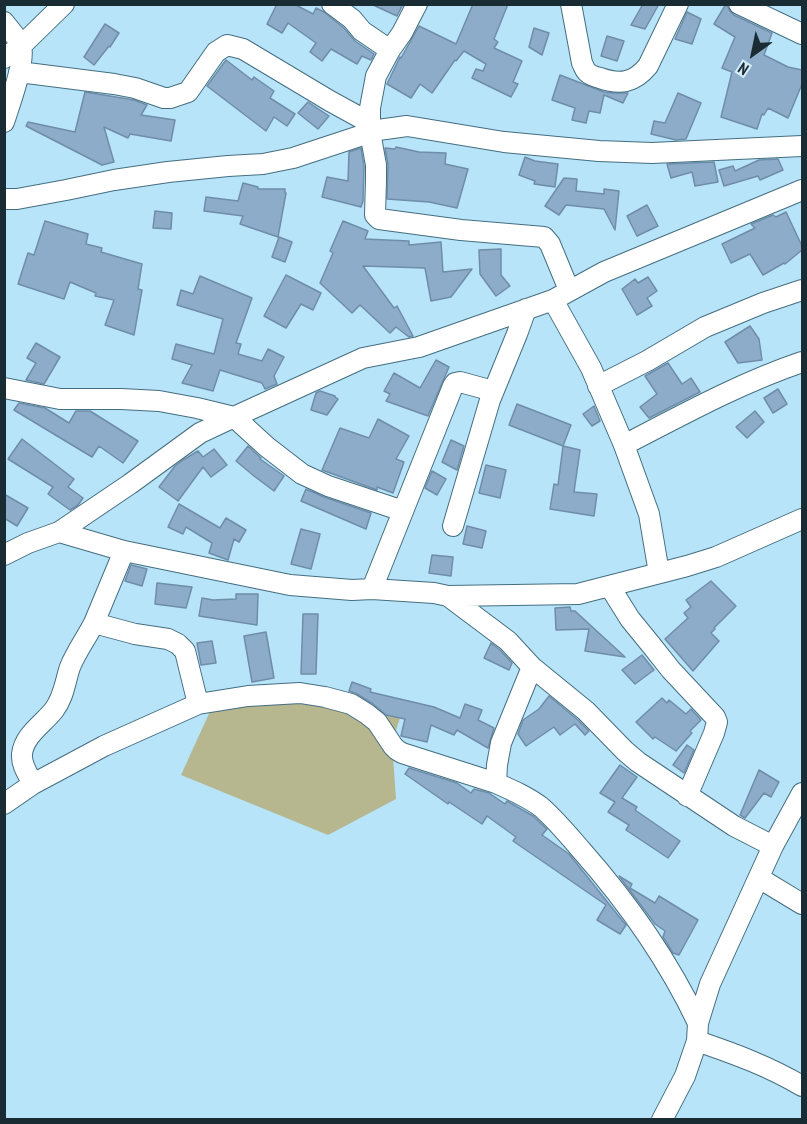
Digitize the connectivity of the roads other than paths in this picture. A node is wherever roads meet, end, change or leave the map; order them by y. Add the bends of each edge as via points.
1 (64, 4) edge
2 (332, 4) edge
3 (417, 4) edge
4 (571, 4) edge
5 (678, 4) edge
6 (739, 4) edge
7 (4, 22) edge
8 (802, 34) edge
9 (21, 46) junction
10 (390, 50) junction
11 (12, 65) edge
12 (4, 122) edge
13 (370, 128) junction
14 (802, 146) edge
15 (802, 190) edge
16 (4, 199) edge
17 (802, 290) edge
18 (561, 295) junction
19 (526, 309) junction
20 (802, 362) edge
21 (598, 386) junction
22 (4, 388) edge
23 (493, 391) junction
24 (234, 417) junction
25 (624, 445) junction
26 (403, 511) junction
27 (802, 519) edge
28 (453, 526) dead end
29 (59, 532) junction
30 (124, 551) junction
31 (4, 555) edge
32 (659, 573) junction
33 (610, 587) junction
34 (372, 589) junction
35 (448, 596) junction
36 (94, 623) junction
37 (532, 668) junction
38 (198, 704) junction
39 (496, 783) junction
40 (33, 784) junction
41 (687, 796) junction
42 (801, 800) edge
43 (4, 804) edge
44 (773, 846) junction
45 (759, 878) junction
46 (802, 904) edge
47 (697, 1032) junction
48 (802, 1086) edge
49 (662, 1119) edge

1 - 9 street
2 - 10 street
3 - 10 street
4 - 5 street via 586,72 611,82 625,82 648,66
6 - 8 street
7 - 9 street
9 - 11 street
10 - 13 street via 376,76
11 - 12 street via 14,94
11 - 13 street via 170,98 188,92 216,52 227,45 260,58
13 - 14 street via 407,126 504,142 641,153
13 - 16 street via 293,158 263,164 168,172
13 - 18 street via 377,218 544,237 550,244
15 - 18 street via 604,272
17 - 21 street via 705,327
18 - 19 street
18 - 21 street
19 - 23 street
19 - 24 street via 419,347 363,358
20 - 25 street
21 - 25 street
22 - 24 street via 60,399 159,401
23 - 26 street via 455,383
23 - 28 street
24 - 26 street via 302,474
24 - 29 street via 200,434
25 - 32 street via 650,514
26 - 34 street
27 - 32 street via 716,557
29 - 30 street
29 - 31 street
30 - 34 street via 290,585
30 - 36 street
32 - 33 street
33 - 35 street via 578,594
33 - 41 street via 630,620 717,722
34 - 35 street
35 - 37 street via 508,641
36 - 38 street via 178,644 184,651
36 - 40 street via 71,666 61,698 32,732 22,753 23,765
37 - 39 street via 501,743
37 - 41 street via 586,711 638,762
38 - 39 street via 300,693 351,704 377,722 397,750
38 - 40 street via 104,746
39 - 47 street via 540,806 607,879 672,972 689,1002
40 - 43 street
41 - 44 street
42 - 44 street
44 - 45 street
45 - 46 street
45 - 47 street via 710,984
47 - 48 street
47 - 49 street via 686,1076

